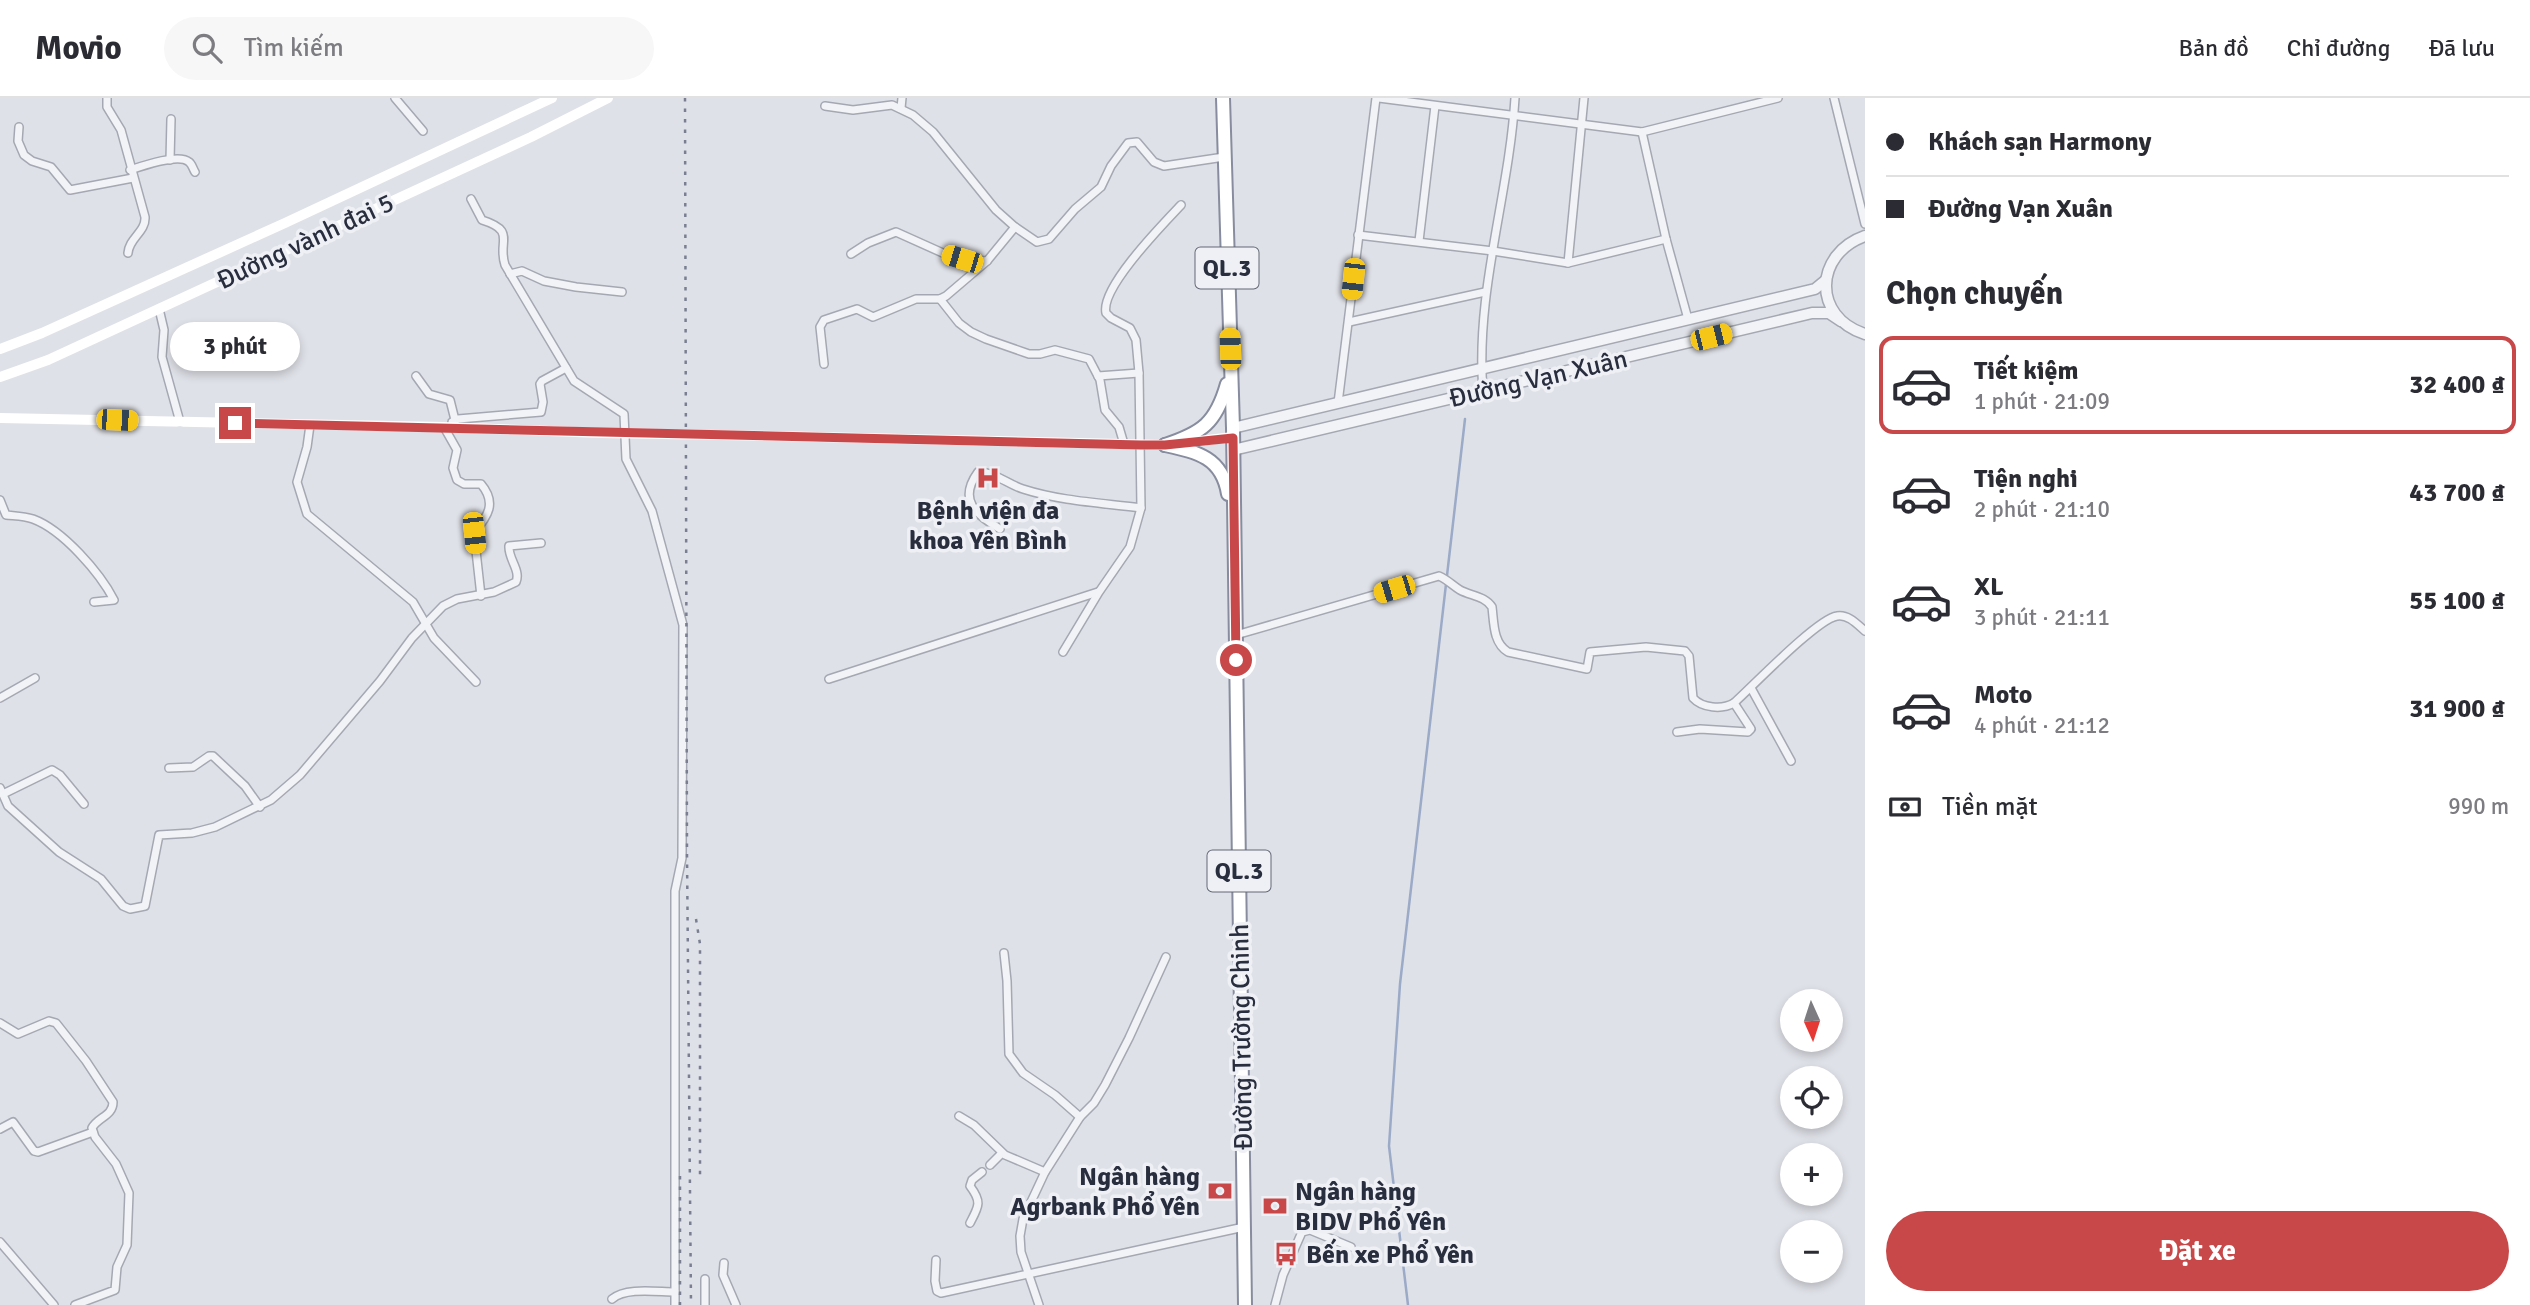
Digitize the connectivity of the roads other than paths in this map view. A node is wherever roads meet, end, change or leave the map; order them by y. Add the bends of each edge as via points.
1 (107, 98) edge
2 (395, 98) edge
3 (552, 98) edge
4 (608, 98) edge
5 (902, 98) edge
6 (1223, 98) edge
7 (1377, 98) edge
8 (1515, 98) edge
9 (1584, 98) edge
10 (1778, 98) edge
11 (1835, 98) edge
12 (1754, 101) edge
13 (825, 106) dead end
14 (1435, 106) junction
15 (901, 108) junction
16 (1514, 116) junction
17 (171, 120) dead end
18 (1581, 123) junction
19 (19, 127) dead end
20 (423, 131) dead end
21 (1642, 132) junction
22 (1224, 157) junction
23 (170, 160) junction
24 (130, 170) junction
25 (195, 172) dead end
26 (133, 178) junction
27 (471, 200) dead end
28 (1181, 205) dead end
29 (1865, 224) edge
30 (1015, 228) junction
31 (1358, 235) junction
32 (1865, 236) edge
33 (1666, 239) junction
34 (1419, 241) junction
35 (1493, 251) junction
36 (128, 253) dead end
37 (851, 254) dead end
38 (987, 261) junction
39 (1569, 263) junction
40 (510, 274) junction
41 (1826, 280) junction
42 (622, 292) dead end
43 (1485, 292) junction
44 (940, 299) junction
45 (160, 313) dead end
46 (1688, 319) junction
47 (1841, 321) junction
48 (1349, 322) junction
49 (1865, 334) edge
50 (0, 349) edge
51 (824, 364) dead end
52 (566, 368) junction
53 (1481, 369) junction
54 (1231, 370) junction
55 (1139, 373) junction
56 (416, 376) dead end
57 (1098, 376) junction
58 (0, 377) edge
59 (1483, 391) junction
60 (1338, 403) junction
61 (0, 418) edge
62 (180, 422) junction
63 (450, 424) junction
64 (310, 425) junction
65 (1233, 438) junction
66 (1124, 444) junction
67 (1141, 445) junction
68 (1165, 445) junction
69 (0, 500) edge
70 (1141, 508) junction
71 (1233, 525) junction
72 (1000, 529) dead end
73 (541, 543) dead end
74 (1099, 592) junction
75 (481, 596) junction
76 (94, 603) dead end
77 (426, 623) junction
78 (1865, 631) edge
79 (1236, 635) junction
80 (1063, 652) dead end
81 (35, 678) dead end
82 (829, 679) dead end
83 (476, 681) dead end
84 (1751, 688) junction
85 (0, 698) edge
86 (1734, 704) junction
87 (1677, 732) dead end
88 (1791, 761) dead end
89 (169, 768) dead end
90 (1, 791) edge
91 (85, 804) dead end
92 (260, 807) junction
93 (1004, 953) dead end
94 (1166, 957) dead end
95 (0, 1023) edge
96 (959, 1116) dead end
97 (1080, 1117) junction
98 (0, 1129) edge
99 (93, 1132) junction
100 (1002, 1153) junction
101 (990, 1165) dead end
102 (982, 1172) dead end
103 (1045, 1172) junction
104 (970, 1223) dead end
105 (1244, 1227) junction
106 (0, 1241) edge
107 (1351, 1247) dead end
108 (936, 1260) dead end
109 (724, 1263) dead end
110 (1027, 1273) junction
111 (705, 1279) dead end
112 (675, 1292) junction
113 (612, 1299) dead end
114 (54, 1305) edge
115 (75, 1305) edge
116 (675, 1305) edge
117 (705, 1305) edge
118 (736, 1305) edge
119 (1039, 1305) edge
120 (1245, 1305) edge
121 (1275, 1305) edge

1 - 24 street via 107,107 121,130
2 - 20 street
3 - 50 main road, Đường vành đai 5
4 - 58 main road, Đường vành đai 5 via 48,360
5 - 15 street
6 - 22 highway, Đường Trường Chinh / QL.3
7 - 14 street
7 - 31 street
8 - 16 street
9 - 18 street
10 - 12 street
11 - 29 street
12 - 21 street
13 - 15 street
14 - 16 street
14 - 34 street
15 - 30 street via 933,132
16 - 18 street
16 - 35 street
17 - 23 street
18 - 21 street
18 - 39 street
19 - 26 street via 24,155 51,167 70,190
21 - 33 street
22 - 30 street via 1164,166 1132,141 1121,150 1101,187 1049,239 1037,242
22 - 54 highway, Đường Trường Chinh / QL.3
23 - 24 street
23 - 25 street via 185,159
24 - 26 street
26 - 36 street via 145,222
27 - 40 street via 482,220 502,230 503,261
28 - 55 street via 1149,238 1107,298 1106,313 1134,333
30 - 38 street
31 - 34 street
31 - 48 street
32 - 41 street via 1839,251
33 - 39 street
33 - 46 street
34 - 35 street
35 - 39 street
35 - 43 street
37 - 38 street via 896,232 945,254
38 - 44 street
40 - 42 street via 522,271 544,281
40 - 52 street
41 - 46 street, Đường Vạn Xuân via 1815,289
41 - 47 street via 1832,309
43 - 48 street
43 - 53 street
44 - 51 street via 916,299 873,317 858,309 824,320 820,327
44 - 57 street via 971,332 1029,354 1055,350 1081,356 1089,359
45 - 62 street via 162,357
46 - 53 street, Đường Vạn Xuân
47 - 49 street, Đường Vạn Xuân
47 - 59 street, Đường Vạn Xuân via 1829,313 1812,313
48 - 60 street
52 - 63 street via 540,384 541,412
52 - 112 street via 580,387 624,414 626,459 652,511 683,625 682,858 675,891
53 - 59 street
53 - 60 street, Đường Vạn Xuân
54 - 65 highway, Đường Trường Chinh / QL.3
54 - 68 highway via 1219,408 1208,424
55 - 57 street
55 - 67 street
56 - 63 street via 429,394 450,400
57 - 66 street via 1105,410
59 - 65 street, Đường Vạn Xuân
60 - 65 street, Đường Vạn Xuân
61 - 62 main road, Đường Vạn Xuân
62 - 64 main road, Đường Vạn Xuân
63 - 64 main road, Đường Vạn Xuân
63 - 66 main road, Đường Vạn Xuân, bridge via 602,433
63 - 75 street via 457,450 453,468 457,480 481,484 491,504 474,533
64 - 77 street via 298,482 307,514 414,601
65 - 68 main road, Đường Vạn Xuân
65 - 71 highway, Đường Trường Chinh / QL.3
66 - 67 main road, Đường Vạn Xuân
67 - 68 main road, Đường Vạn Xuân
67 - 70 street
68 - 71 highway via 1195,452 1218,468 1227,488
69 - 76 street via 6,515 36,520 80,555 114,600
70 - 72 street via 1077,501 1023,489 978,472 970,488 970,502 974,512
70 - 74 street via 1130,547
71 - 79 highway, Đường Trường Chinh / QL.3
73 - 75 street via 509,546 518,580
74 - 80 street
74 - 82 street
75 - 77 street via 449,602
77 - 83 street via 433,638
77 - 92 street via 299,775
78 - 84 street via 1848,617 1834,617 1805,637
79 - 86 street via 1434,577 1489,602 1497,642 1508,652 1587,669 1590,652 1646,647 1685,651 1696,702 1721,707
79 - 105 highway, Đường Trường Chinh / QL.3
81 - 85 street
84 - 86 street
84 - 88 street
86 - 87 street via 1750,724 1748,732
89 - 92 street via 193,767 213,756
90 - 91 street via 52,770
90 - 92 street via 8,806 48,843 101,879 130,909 146,903 159,835 203,831
93 - 97 street via 1009,1054 1023,1073
94 - 97 street via 1105,1085
95 - 99 street via 18,1034 49,1021 55,1023 113,1102 110,1112 94,1124
96 - 100 street
97 - 103 street
98 - 99 street via 13,1122 38,1153
99 - 115 street via 126,1185 127,1245 117,1267 115,1290
100 - 101 street
100 - 103 street
102 - 104 street via 970,1183 978,1198
103 - 110 street via 1023,1219 1021,1252
105 - 110 street
105 - 120 highway, Đường Trường Chinh / QL.3
106 - 114 street
107 - 121 street via 1302,1231
108 - 110 street via 935,1282 941,1293
109 - 118 street via 723,1275
110 - 119 street
111 - 117 street
112 - 113 street via 639,1292
112 - 116 street

